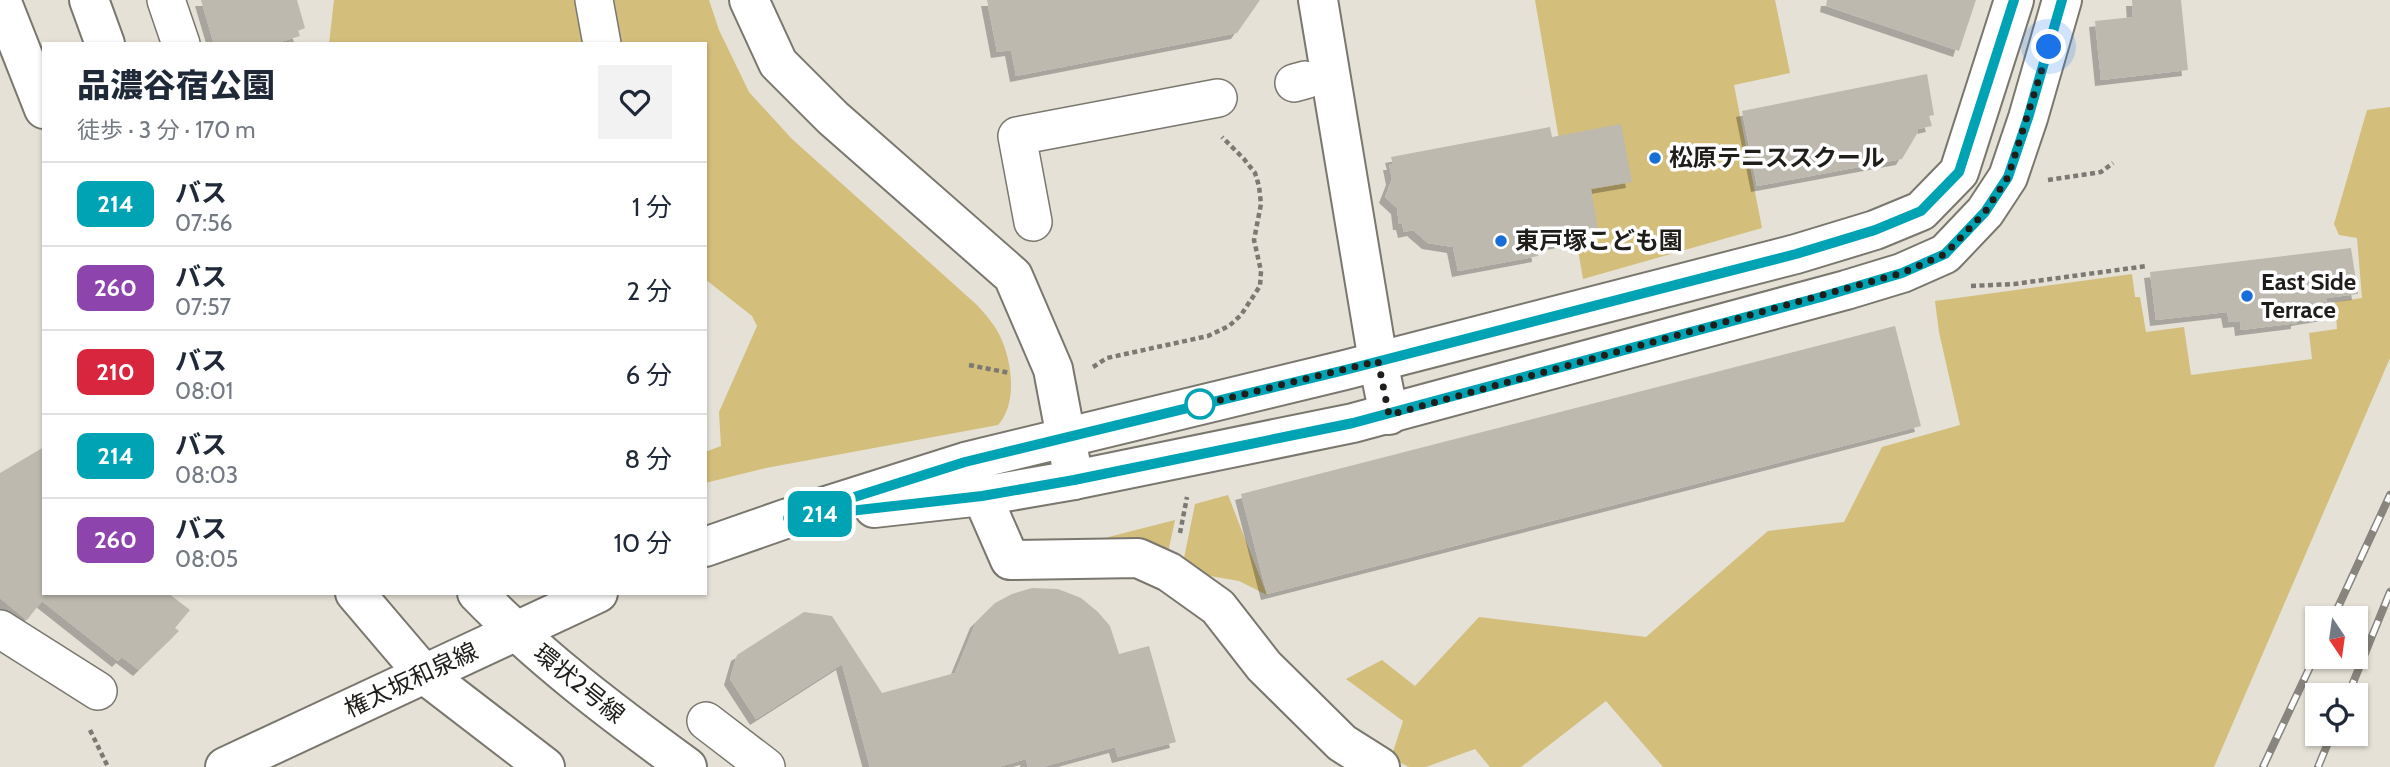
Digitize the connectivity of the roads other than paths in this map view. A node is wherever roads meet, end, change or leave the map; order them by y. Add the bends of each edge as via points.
1 (1, 0) edge
2 (89, 0) edge
3 (166, 0) edge
4 (594, 0) edge
5 (749, 0) edge
6 (1318, 0) edge
7 (2014, 0) edge
8 (2062, 0) edge
9 (104, 42) edge
10 (180, 42) edge
11 (602, 42) edge
12 (1218, 98) dead end
13 (42, 104) edge
14 (1033, 222) dead end
15 (1378, 361) junction
16 (1389, 415) junction
17 (1065, 436) junction
18 (1074, 480) junction
19 (982, 496) junction
20 (788, 518) junction
21 (707, 546) edge
22 (357, 595) edge
23 (479, 595) edge
24 (594, 595) edge
25 (0, 629) edge
26 (516, 632) junction
27 (424, 674) junction
28 (98, 691) dead end
29 (706, 720) dead end
30 (225, 767) edge
31 (545, 767) edge
32 (687, 767) edge
33 (766, 767) edge
34 (1380, 767) edge

1 - 13 street
2 - 9 street
3 - 10 street
4 - 11 street
5 - 17 street via 778,63 833,118 1013,276 1053,369
6 - 15 street
7 - 15 street via 1959,172 1921,211 1796,254
8 - 16 street via 2008,177 1985,212 1945,254 1902,273
12 - 14 street via 1017,136
15 - 16 street
15 - 17 street
16 - 18 street
17 - 18 street
17 - 20 street
18 - 19 street
19 - 20 street
19 - 34 street via 1010,560 1138,558 1169,572 1218,607 1264,666 1342,743
20 - 21 street
22 - 27 street
23 - 26 street, 環状2号線
24 - 26 street, 権太坂和泉線
25 - 28 street
26 - 27 street, 権太坂和泉線
26 - 32 street, 環状2号線 via 601,704
27 - 30 street, 権太坂和泉線
27 - 31 street
29 - 33 street

